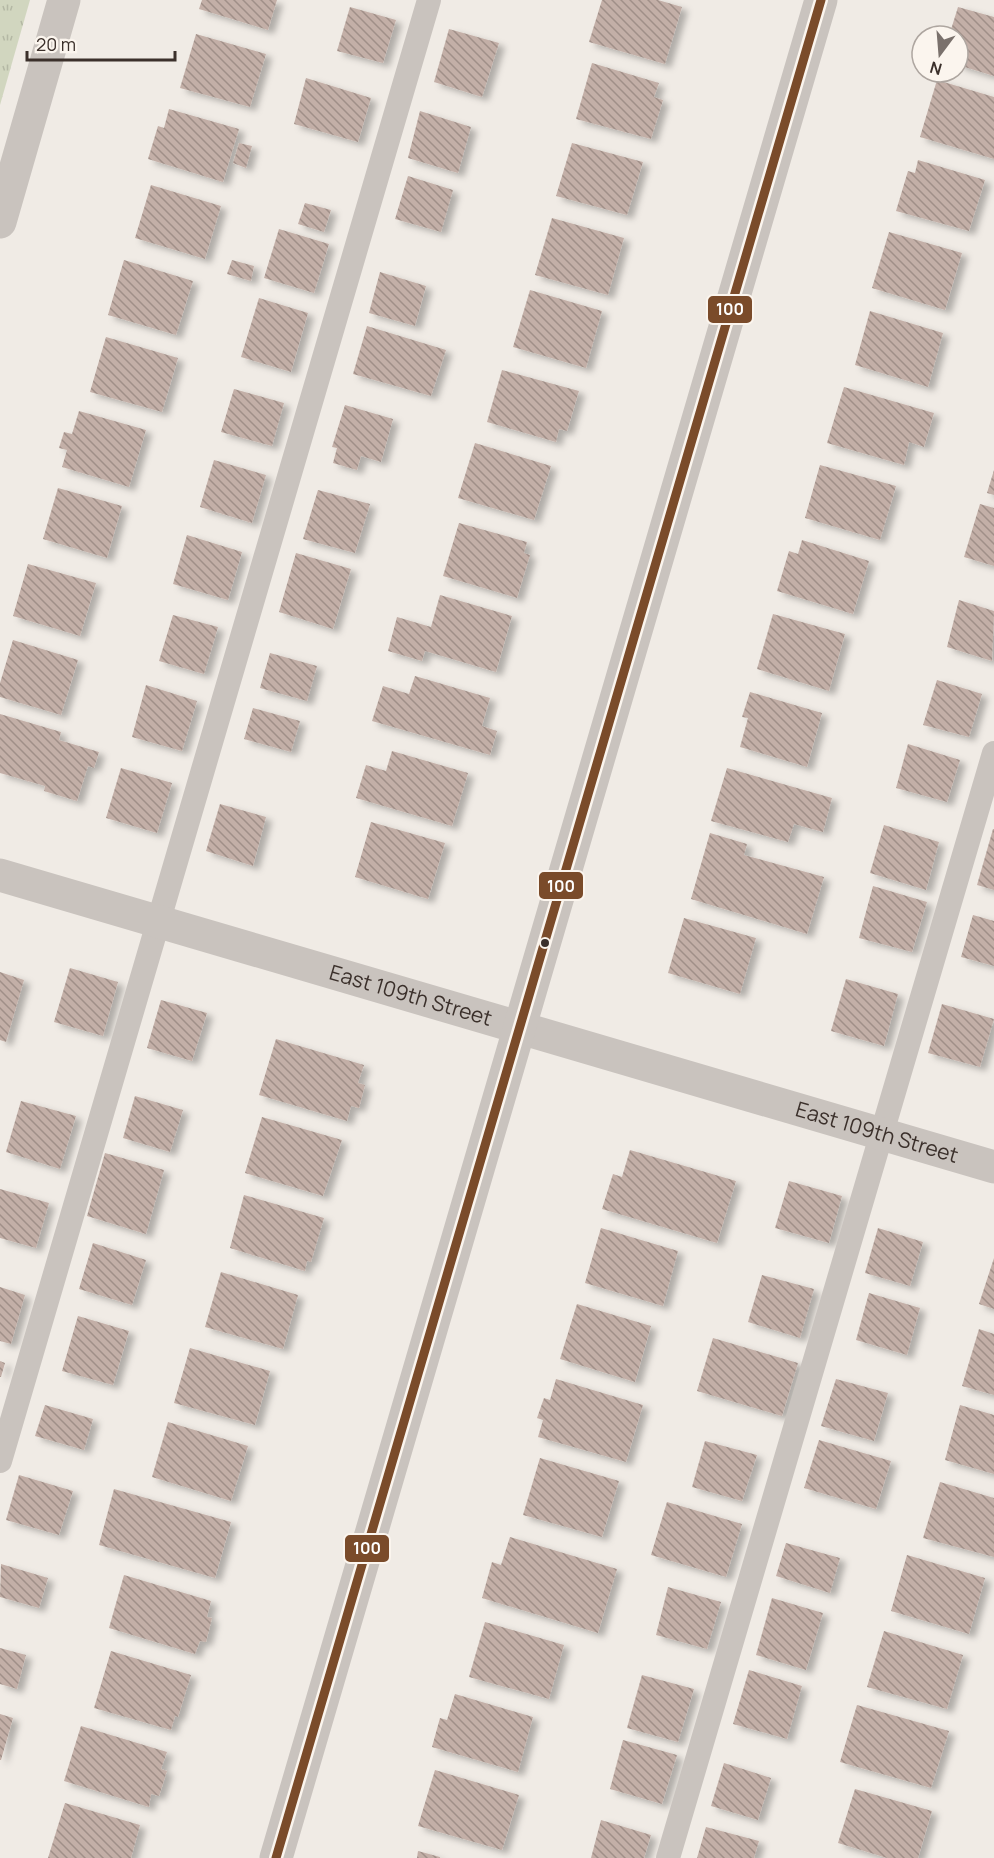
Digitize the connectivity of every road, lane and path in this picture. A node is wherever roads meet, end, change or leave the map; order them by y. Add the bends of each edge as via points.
1 (64, 0) edge
2 (429, 0) edge
3 (821, 0) edge
4 (0, 222) edge
5 (994, 753) edge
6 (0, 875) edge
7 (158, 922) junction
8 (520, 1028) junction
9 (881, 1134) junction
10 (994, 1167) edge
11 (0, 1461) edge
12 (276, 1858) edge
13 (669, 1858) edge

1 - 4 street
2 - 7 lane
3 - 8 street
5 - 9 lane
6 - 7 street, East 109th Street
7 - 8 street, East 109th Street
7 - 11 lane
8 - 9 street, East 109th Street
8 - 12 street
9 - 10 street, East 109th Street
9 - 13 lane

